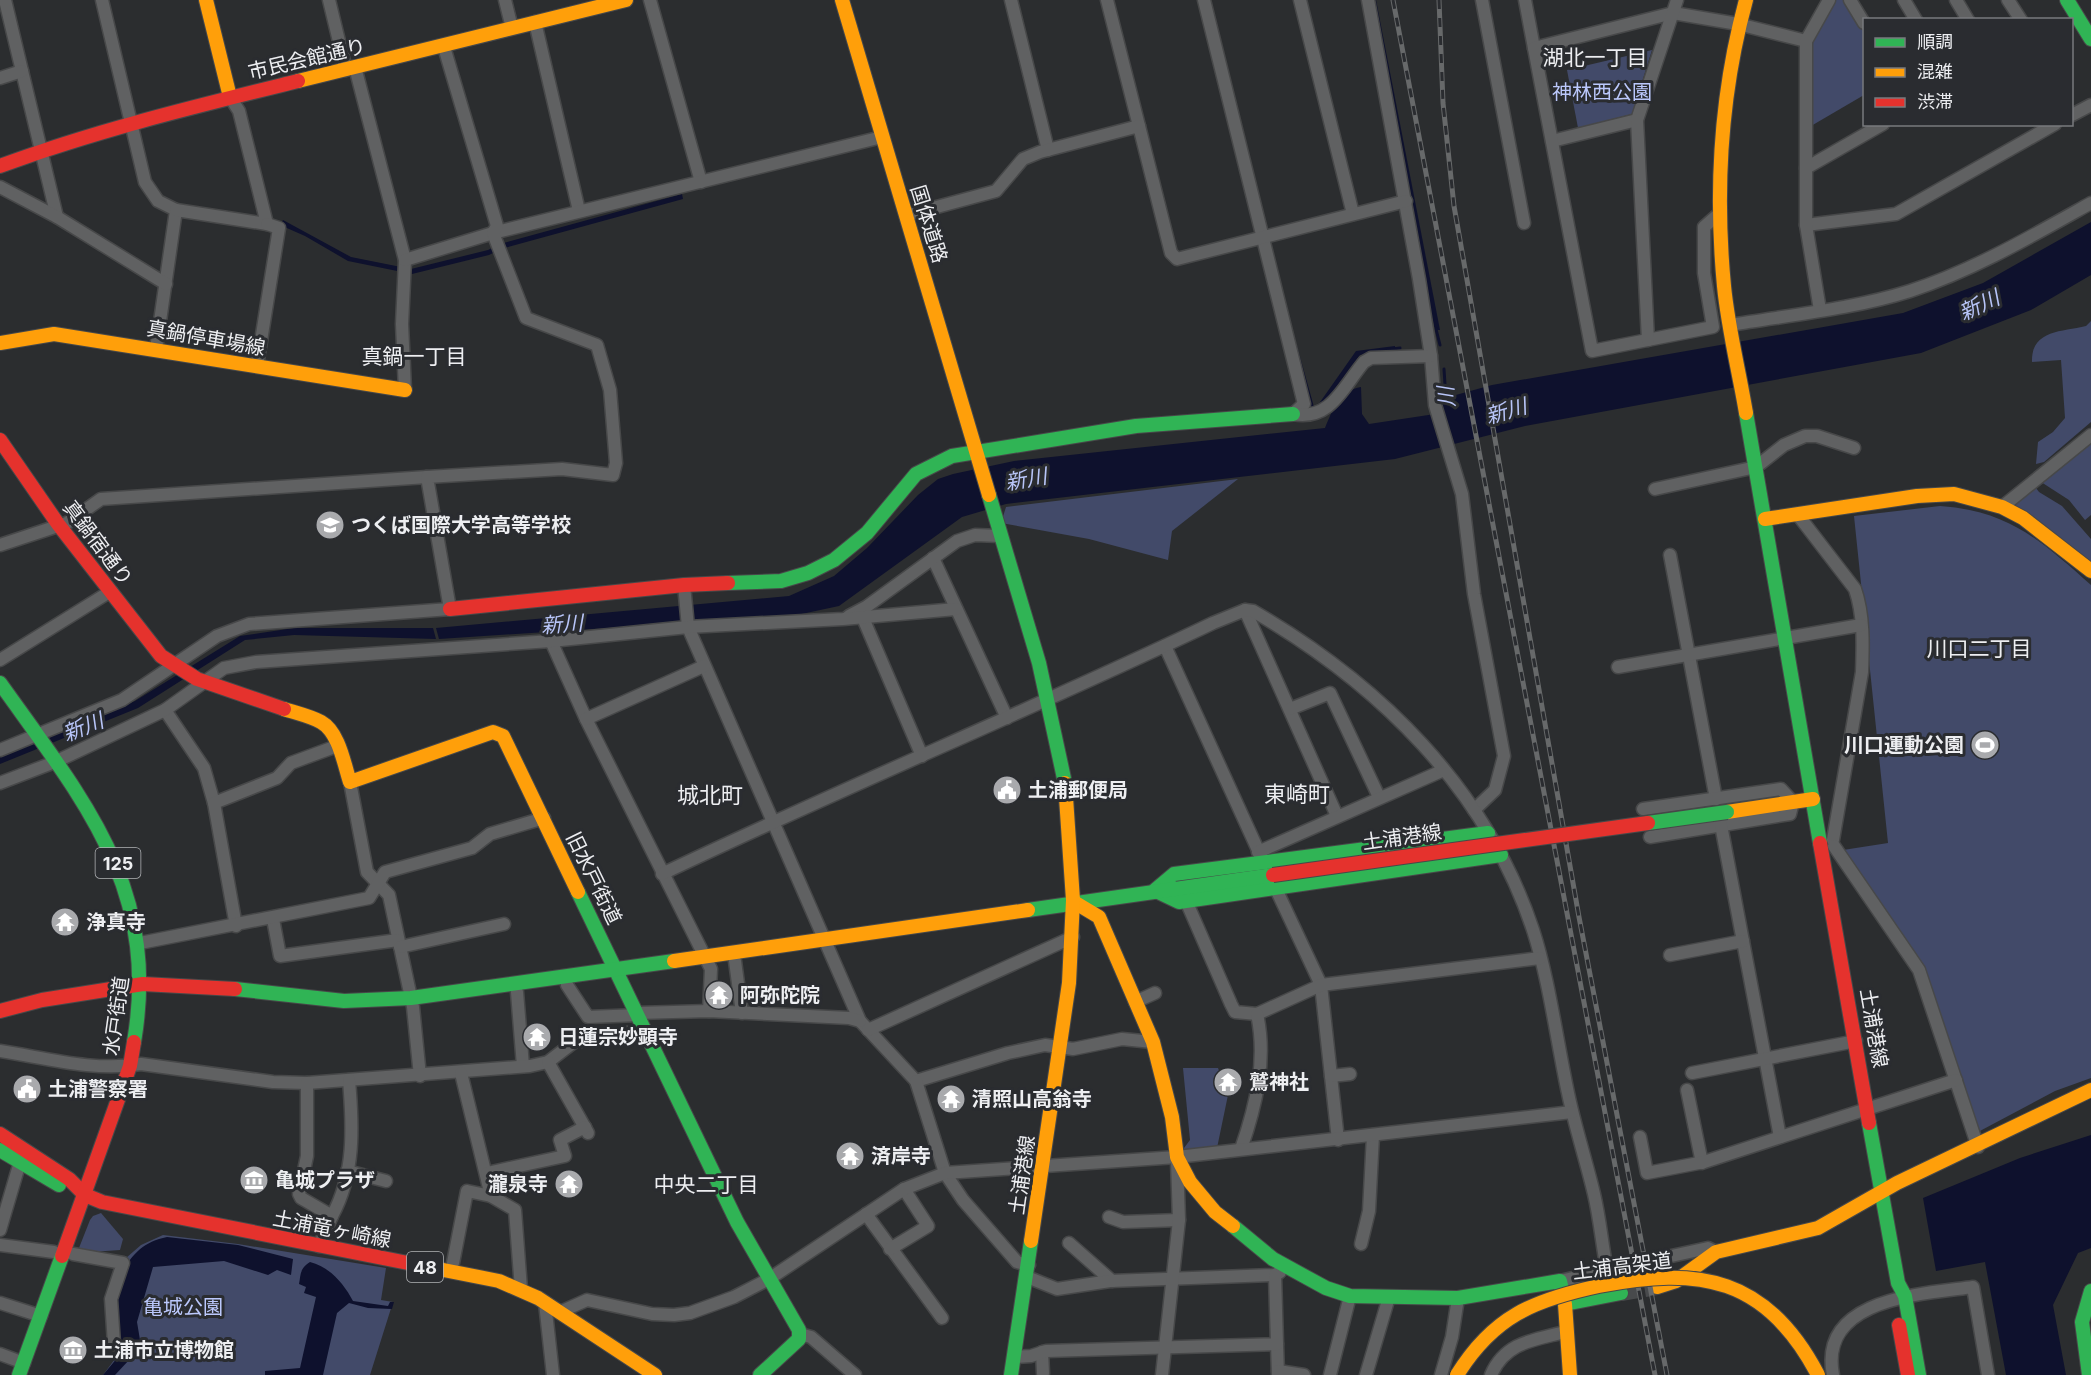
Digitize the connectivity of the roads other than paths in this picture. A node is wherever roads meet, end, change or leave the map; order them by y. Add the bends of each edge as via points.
1 (5, 0) edge
2 (102, 0) edge
3 (206, 0) edge
4 (328, 0) edge
5 (505, 0) edge
6 (650, 0) edge
7 (842, 0) edge
8 (1011, 0) edge
9 (1107, 0) edge
10 (1204, 0) edge
11 (1300, 0) edge
12 (1368, 0) edge
13 (1482, 0) edge
14 (1525, 0) edge
15 (1677, 0) edge
16 (1746, 0) edge
17 (1828, 0) edge
18 (1851, 0) edge
19 (1904, 0) edge
20 (1956, 0) edge
21 (2008, 0) edge
22 (2067, 0) edge
23 (620, 1) edge
24 (1673, 13) junction
25 (2069, 16) edge
26 (1915, 18) edge
27 (1966, 18) edge
28 (2020, 18) edge
29 (2073, 20) edge
30 (1863, 21) edge
31 (535, 22) junction
32 (1738, 24) junction
33 (512, 28) junction
34 (2091, 39) edge
35 (1806, 41) junction
36 (444, 47) junction
37 (1534, 48) junction
38 (351, 68) junction
39 (22, 71) junction
40 (0, 78) edge
41 (230, 97) junction
42 (2091, 105) edge
43 (2073, 115) edge
44 (1637, 120) junction
45 (131, 122) junction
46 (1139, 126) junction
47 (1880, 126) edge
48 (2051, 126) edge
49 (882, 137) junction
50 (1551, 141) junction
51 (42, 149) junction
52 (1048, 150) junction
53 (0, 166) edge
54 (1806, 168) junction
55 (701, 183) junction
56 (0, 187) edge
57 (1406, 201) junction
58 (2091, 203) edge
59 (176, 210) junction
60 (579, 212) junction
61 (1720, 213) junction
62 (1353, 214) junction
63 (907, 215) junction
64 (57, 217) junction
65 (1524, 223) dead end
66 (267, 224) junction
67 (1806, 225) junction
68 (493, 233) junction
69 (1262, 238) junction
70 (405, 260) junction
71 (166, 284) junction
72 (1820, 310) junction
73 (1731, 329) junction
74 (1648, 339) junction
75 (0, 343) edge
76 (156, 349) junction
77 (1431, 356) junction
78 (257, 366) junction
79 (405, 390) joint
80 (1293, 414) junction
81 (2091, 435) edge
82 (0, 440) edge
83 (1854, 448) dead end
84 (978, 455) junction
85 (1756, 467) junction
86 (427, 477) junction
87 (1655, 489) dead end
88 (2002, 507) junction
89 (1798, 515) junction
90 (1765, 519) junction
91 (58, 524) junction
92 (1000, 536) junction
93 (0, 545) edge
94 (1670, 555) dead end
95 (933, 558) junction
96 (2091, 571) edge
97 (111, 591) junction
98 (685, 592) junction
99 (450, 609) junction
100 (956, 609) junction
101 (1245, 610) junction
102 (863, 618) junction
103 (843, 619) junction
104 (1861, 626) junction
105 (688, 627) junction
106 (1785, 637) junction
107 (551, 641) junction
108 (1165, 646) junction
109 (1688, 656) junction
110 (0, 660) edge
111 (704, 666) junction
112 (176, 667) junction
113 (1618, 667) dead end
114 (200, 680) junction
115 (0, 682) edge
116 (1049, 699) junction
117 (1290, 709) junction
118 (165, 710) junction
119 (1007, 718) junction
120 (586, 719) junction
121 (39, 738) junction
122 (337, 746) junction
123 (0, 750) edge
124 (922, 756) junction
125 (54, 760) junction
126 (1444, 770) junction
127 (350, 782) junction
128 (0, 783) edge
129 (1379, 797) junction
130 (1716, 799) junction
131 (1813, 799) junction
132 (1793, 802) junction
133 (214, 803) junction
134 (1643, 809) dead end
135 (1474, 810) junction
136 (1337, 816) junction
137 (544, 818) junction
138 (773, 821) junction
139 (1721, 825) junction
140 (1488, 833) junction
141 (1650, 837) dead end
142 (1501, 855) junction
143 (1261, 857) junction
144 (662, 874) junction
145 (1275, 882) junction
146 (378, 884) junction
147 (1155, 890) junction
148 (1074, 902) junction
149 (1187, 903) dead end
150 (273, 918) junction
151 (504, 924) dead end
152 (236, 926) junction
153 (1073, 937) junction
154 (822, 939) junction
155 (1743, 942) junction
156 (140, 943) junction
157 (399, 943) junction
158 (1670, 955) dead end
159 (705, 957) junction
160 (1539, 958) junction
161 (735, 961) dead end
162 (616, 969) junction
163 (142, 984) junction
164 (567, 985) dead end
165 (1321, 985) junction
166 (517, 992) dead end
167 (1155, 993) dead end
168 (411, 998) junction
169 (1135, 1002) junction
170 (0, 1011) edge
171 (709, 1011) junction
172 (742, 1012) junction
173 (638, 1014) junction
174 (1257, 1014) junction
175 (864, 1025) junction
176 (645, 1030) junction
177 (1856, 1041) junction
178 (1153, 1042) junction
179 (1060, 1048) junction
180 (0, 1050) edge
181 (1764, 1058) junction
182 (548, 1062) junction
183 (129, 1066) junction
184 (523, 1066) junction
185 (461, 1073) junction
186 (1692, 1073) dead end
187 (1350, 1074) dead end
188 (420, 1076) junction
189 (1331, 1076) junction
190 (349, 1080) junction
191 (1956, 1080) junction
192 (916, 1081) junction
193 (307, 1083) junction
194 (1688, 1090) dead end
195 (2091, 1090) edge
196 (1868, 1109) junction
197 (1572, 1112) junction
198 (0, 1134) edge
199 (1373, 1135) junction
200 (1640, 1137) dead end
201 (1780, 1137) junction
202 (1338, 1140) junction
203 (1978, 1147) junction
204 (1241, 1149) junction
205 (0, 1150) edge
206 (1177, 1157) junction
207 (20, 1162) junction
208 (1702, 1162) junction
209 (1043, 1165) junction
210 (347, 1171) junction
211 (487, 1173) junction
212 (945, 1173) junction
213 (386, 1181) dead end
214 (904, 1189) junction
215 (1882, 1193) junction
216 (85, 1195) junction
217 (491, 1196) junction
218 (866, 1214) junction
219 (332, 1216) junction
220 (1109, 1217) dead end
221 (1179, 1220) junction
222 (0, 1230) edge
223 (1069, 1243) dead end
224 (1361, 1244) dead end
225 (0, 1245) edge
226 (319, 1246) junction
227 (890, 1249) junction
228 (54, 1252) dead end
229 (1716, 1252) junction
230 (73, 1254) dead end
231 (1653, 1260) dead end
232 (453, 1263) dead end
233 (1028, 1271) junction
234 (1281, 1272) junction
235 (1175, 1278) junction
236 (769, 1279) junction
237 (1112, 1281) junction
238 (1560, 1281) junction
239 (1657, 1287) tunnel mouth
240 (522, 1289) junction
241 (2091, 1291) edge
242 (1621, 1293) tunnel mouth
243 (1350, 1296) junction
244 (1389, 1297) junction
245 (1900, 1297) junction
246 (1458, 1298) junction
247 (0, 1303) edge
248 (545, 1303) junction
249 (1565, 1304) junction
250 (560, 1312) junction
251 (41, 1316) junction
252 (942, 1318) dead end
253 (1566, 1332) junction
254 (800, 1334) junction
255 (114, 1344) dead end
256 (1277, 1344) junction
257 (1165, 1348) junction
258 (1042, 1352) junction
259 (0, 1354) edge
260 (1014, 1357) junction
261 (21, 1369) edge
262 (1043, 1373) dead end
263 (1278, 1373) edge
264 (552, 1375) edge
265 (655, 1375) edge
266 (760, 1375) edge
267 (855, 1375) edge
268 (1011, 1375) edge
269 (1162, 1375) edge
270 (1304, 1375) edge
271 (1330, 1375) edge
272 (1366, 1375) edge
273 (1441, 1375) edge
274 (1457, 1375) edge
275 (1491, 1375) edge
276 (1570, 1375) edge
277 (1818, 1375) edge
278 (1833, 1375) edge
279 (1908, 1375) edge
280 (1919, 1375) edge
281 (1988, 1375) edge
282 (2090, 1375) edge

1 - 39 street
2 - 45 street
3 - 41 main road
4 - 38 street
5 - 33 street
6 - 55 street
7 - 49 main road, 国体道路
8 - 52 street
9 - 46 street
10 - 69 street
11 - 62 street
12 - 57 street
13 - 65 street
14 - 37 street
15 - 24 street
16 - 32 main road
17 - 35 street
18 - 30 street
19 - 26 street
20 - 27 street
21 - 28 street
22 - 25 main road
23 - 31 main road, 市民会館通り
24 - 32 street
24 - 37 street
24 - 44 street
29 - 34 main road
31 - 33 main road, 市民会館通り
31 - 60 street
32 - 35 street
32 - 61 main road via 1725,108
33 - 36 main road, 市民会館通り
35 - 54 street
36 - 38 main road, 市民会館通り
36 - 68 street via 497,226
37 - 50 street
38 - 41 main road, 市民会館通り
38 - 70 street
39 - 40 street
39 - 51 street
41 - 45 main road, 市民会館通り
41 - 66 street via 239,111
42 - 43 street
44 - 50 street
44 - 74 street
45 - 51 main road, 市民会館通り
45 - 59 street via 148,187 158,201
46 - 52 street
46 - 69 street via 1172,257
47 - 54 street
48 - 67 street via 1896,214
49 - 55 street
49 - 63 main road, 国体道路
50 - 74 street via 1592,351
51 - 53 main road, 市民会館通り
51 - 64 street
52 - 63 street via 1023,159 996,191
54 - 67 street
55 - 60 street
56 - 64 street
57 - 62 street
57 - 77 street
58 - 72 street via 1955,274 1908,291
59 - 66 street
59 - 71 street
60 - 68 street
61 - 73 main road via 1724,287
61 - 74 street via 1704,227 1702,247 1713,327
62 - 69 street
63 - 84 main road, 国体道路
64 - 71 street
66 - 78 street via 279,228
67 - 72 street
68 - 70 street
68 - 86 street via 526,318 597,345 610,390 616,464 613,475 562,469
69 - 80 street via 1304,404
70 - 79 street
71 - 76 street
72 - 73 street
73 - 85 main road
75 - 76 main road, 真鍋停車場線 via 54,334
76 - 78 main road, 真鍋停車場線
77 - 80 street via 1371,358 1326,410 1303,416
77 - 135 street via 1435,405 1464,504 1474,594 1504,756 1495,790
78 - 79 main road, 真鍋停車場線
80 - 84 main road via 1095,432
81 - 88 street
82 - 91 main road, 真鍋宿通り
83 - 85 street via 1805,436 1784,445
84 - 92 main road, 国体道路
84 - 98 main road via 923,469 896,494 864,536 811,573 781,581
85 - 87 street
85 - 90 main road
86 - 91 street via 101,499 67,523
86 - 99 street
88 - 89 main road via 1983,495 1954,494
88 - 96 main road via 2034,525
89 - 90 main road
89 - 104 street via 1855,589
90 - 106 main road
91 - 93 street
91 - 97 main road, 真鍋宿通り
92 - 95 street via 967,536
92 - 116 main road, 国体道路
94 - 109 street
95 - 100 street
95 - 103 street via 866,608
97 - 110 street
97 - 112 main road, 真鍋宿通り via 149,642
98 - 99 main road
98 - 105 street
99 - 112 street via 249,624 217,636
100 - 102 street
100 - 119 street
101 - 108 street
101 - 117 street
101 - 126 street via 1302,639 1354,677 1400,719
102 - 103 street
102 - 124 street
103 - 105 street
104 - 106 street
104 - 191 street via 1862,672 1834,843 1919,970
105 - 107 street
105 - 111 street
106 - 109 street
106 - 131 main road
107 - 114 street via 256,662 224,668
107 - 120 street
108 - 116 street
108 - 143 street
109 - 113 street
109 - 130 street
111 - 120 street
111 - 138 street
112 - 114 main road
112 - 121 street via 122,700
114 - 118 street
114 - 122 main road via 322,722
115 - 121 main road, 水戸街道 / 125
116 - 119 street
116 - 148 main road, 国体道路 via 1068,792
117 - 129 street via 1330,693
117 - 136 street
118 - 125 street
118 - 133 street via 204,768
119 - 124 street
120 - 144 street
121 - 123 street
121 - 125 main road, 水戸街道 / 125
122 - 127 main road
122 - 133 street via 291,764 277,778
124 - 138 street
125 - 128 street
125 - 156 main road, 水戸街道 / 125 via 93,816 117,861
126 - 129 street
126 - 135 street
127 - 137 main road, 旧水戸街道 via 496,731 503,736
127 - 146 street via 367,872
129 - 136 street
130 - 132 street via 1780,789
130 - 134 street
131 - 132 main road, 土浦港線
131 - 177 main road, 土浦港線
132 - 139 street via 1790,814
132 - 145 main road, 土浦港線, bridge
133 - 152 street
135 - 140 street
136 - 143 street
137 - 146 street via 490,834 472,848 385,872
137 - 162 main road, 旧水戸街道
138 - 144 street
138 - 154 street
139 - 141 street
139 - 155 street
140 - 142 street
140 - 143 main road
142 - 145 main road
142 - 160 street via 1523,903
143 - 147 main road via 1174,874
144 - 159 street
145 - 147 main road, 土浦港線
145 - 165 street
146 - 150 street via 369,898
146 - 157 street via 389,895
147 - 148 main road, 土浦港線
148 - 153 main road, 土浦港線
148 - 154 main road
148 - 169 main road via 1099,917
149 - 174 street via 1235,1012
150 - 152 street
150 - 157 street via 280,956
151 - 157 street
152 - 156 street
153 - 175 street
153 - 179 main road, 土浦港線
154 - 159 main road
154 - 175 street
155 - 158 street
155 - 181 street
156 - 163 main road, 水戸街道 / 125
157 - 168 street
159 - 162 main road
159 - 171 street via 711,969
160 - 165 street
160 - 197 street
161 - 172 street
162 - 168 main road
162 - 173 main road, 旧水戸街道
163 - 168 main road via 344,1001
163 - 170 main road via 52,998
163 - 183 main road, 水戸街道 / 125
164 - 173 street via 588,1017
165 - 174 street
165 - 189 street
166 - 184 street
167 - 169 street
168 - 188 street
169 - 178 main road
171 - 172 street
171 - 173 street
172 - 175 street via 849,1018
173 - 176 main road, 旧水戸街道
174 - 204 street via 1260,1074 1254,1112
175 - 192 street
176 - 182 street via 574,1042
176 - 236 main road, 旧水戸街道 via 737,1222
177 - 181 street
177 - 196 main road, 土浦港線
178 - 179 street via 1122,1040
178 - 206 main road via 1172,1117
179 - 192 street via 1046,1046 1008,1053
179 - 209 main road, 土浦港線
180 - 183 street via 80,1064
181 - 186 street
181 - 201 street
182 - 184 street
182 - 211 street via 587,1130 560,1140 565,1156
183 - 193 street via 141,1064
183 - 216 main road, 水戸街道 / 125
184 - 185 street
185 - 188 street
185 - 211 street
187 - 189 street
188 - 190 street
189 - 202 street
190 - 193 street
190 - 210 street via 353,1138
191 - 196 street
191 - 203 street
192 - 212 street
193 - 219 street via 308,1156 299,1194
194 - 208 street
195 - 203 main road
196 - 201 street
196 - 215 main road, 土浦港線
197 - 199 street
197 - 238 street via 1594,1196 1607,1270
198 - 216 main road via 69,1179
199 - 202 street
199 - 224 street via 1369,1211
200 - 208 street via 1647,1173
201 - 208 street
202 - 204 street
203 - 215 main road
204 - 206 street
205 - 207 main road, 土浦竜ヶ崎線
206 - 209 street
206 - 221 street
206 - 234 main road via 1190,1182 1215,1212
207 - 216 main road, 土浦竜ヶ崎線
207 - 222 street
209 - 212 street
209 - 233 main road, 土浦港線
210 - 213 street
210 - 219 street via 345,1193
211 - 217 street
212 - 214 street
212 - 233 street via 963,1200
214 - 218 street
214 - 227 street via 928,1226
215 - 229 main road via 1811,1230
215 - 245 main road, 土浦港線
216 - 226 main road, 土浦竜ヶ崎線 / 48 via 102,1202
216 - 251 main road, 水戸街道 / 125
217 - 232 street via 467,1191
217 - 240 street via 515,1210
218 - 227 street
218 - 236 street
219 - 226 street
220 - 221 street via 1123,1222
221 - 235 street
223 - 237 street
225 - 228 street
226 - 240 main road, 土浦竜ヶ崎線 / 48 via 500,1281
227 - 252 street
229 - 231 street via 1708,1248
229 - 239 main road via 1676,1281
230 - 255 street via 123,1263 111,1299
233 - 237 street via 1057,1289
233 - 260 main road, 土浦港線
234 - 235 street
234 - 243 main road
234 - 256 street
235 - 237 street
235 - 257 street
236 - 250 street via 690,1313 652,1314 587,1300
236 - 254 main road, 旧水戸街道
238 - 246 main road
238 - 249 main road
240 - 248 main road, 土浦竜ヶ崎線 / 48
241 - 282 main road via 2084,1304 2081,1329
242 - 249 main road
243 - 244 main road
243 - 271 street
244 - 246 main road
244 - 272 street
245 - 278 street via 1857,1314 1843,1326 1833,1346
245 - 279 main road
245 - 280 main road
245 - 281 street via 1973,1287
246 - 273 street
247 - 251 street
248 - 250 main road, 土浦竜ヶ崎線 / 48
248 - 264 street
249 - 253 main road
250 - 265 main road, 土浦竜ヶ崎線 / 48
251 - 261 main road, 水戸街道 / 125
253 - 275 street via 1517,1345 1498,1360
253 - 276 main road
254 - 266 main road
254 - 267 street via 811,1337
256 - 257 street
256 - 263 street
257 - 258 street
257 - 269 street
258 - 260 street
258 - 262 street
259 - 261 street
260 - 268 main road, 土浦港線
263 - 270 street
274 - 277 main road, 土浦高架道, bridge via 1494,1326 1537,1301 1660,1276 1709,1281 1748,1294 1789,1328 1809,1354

